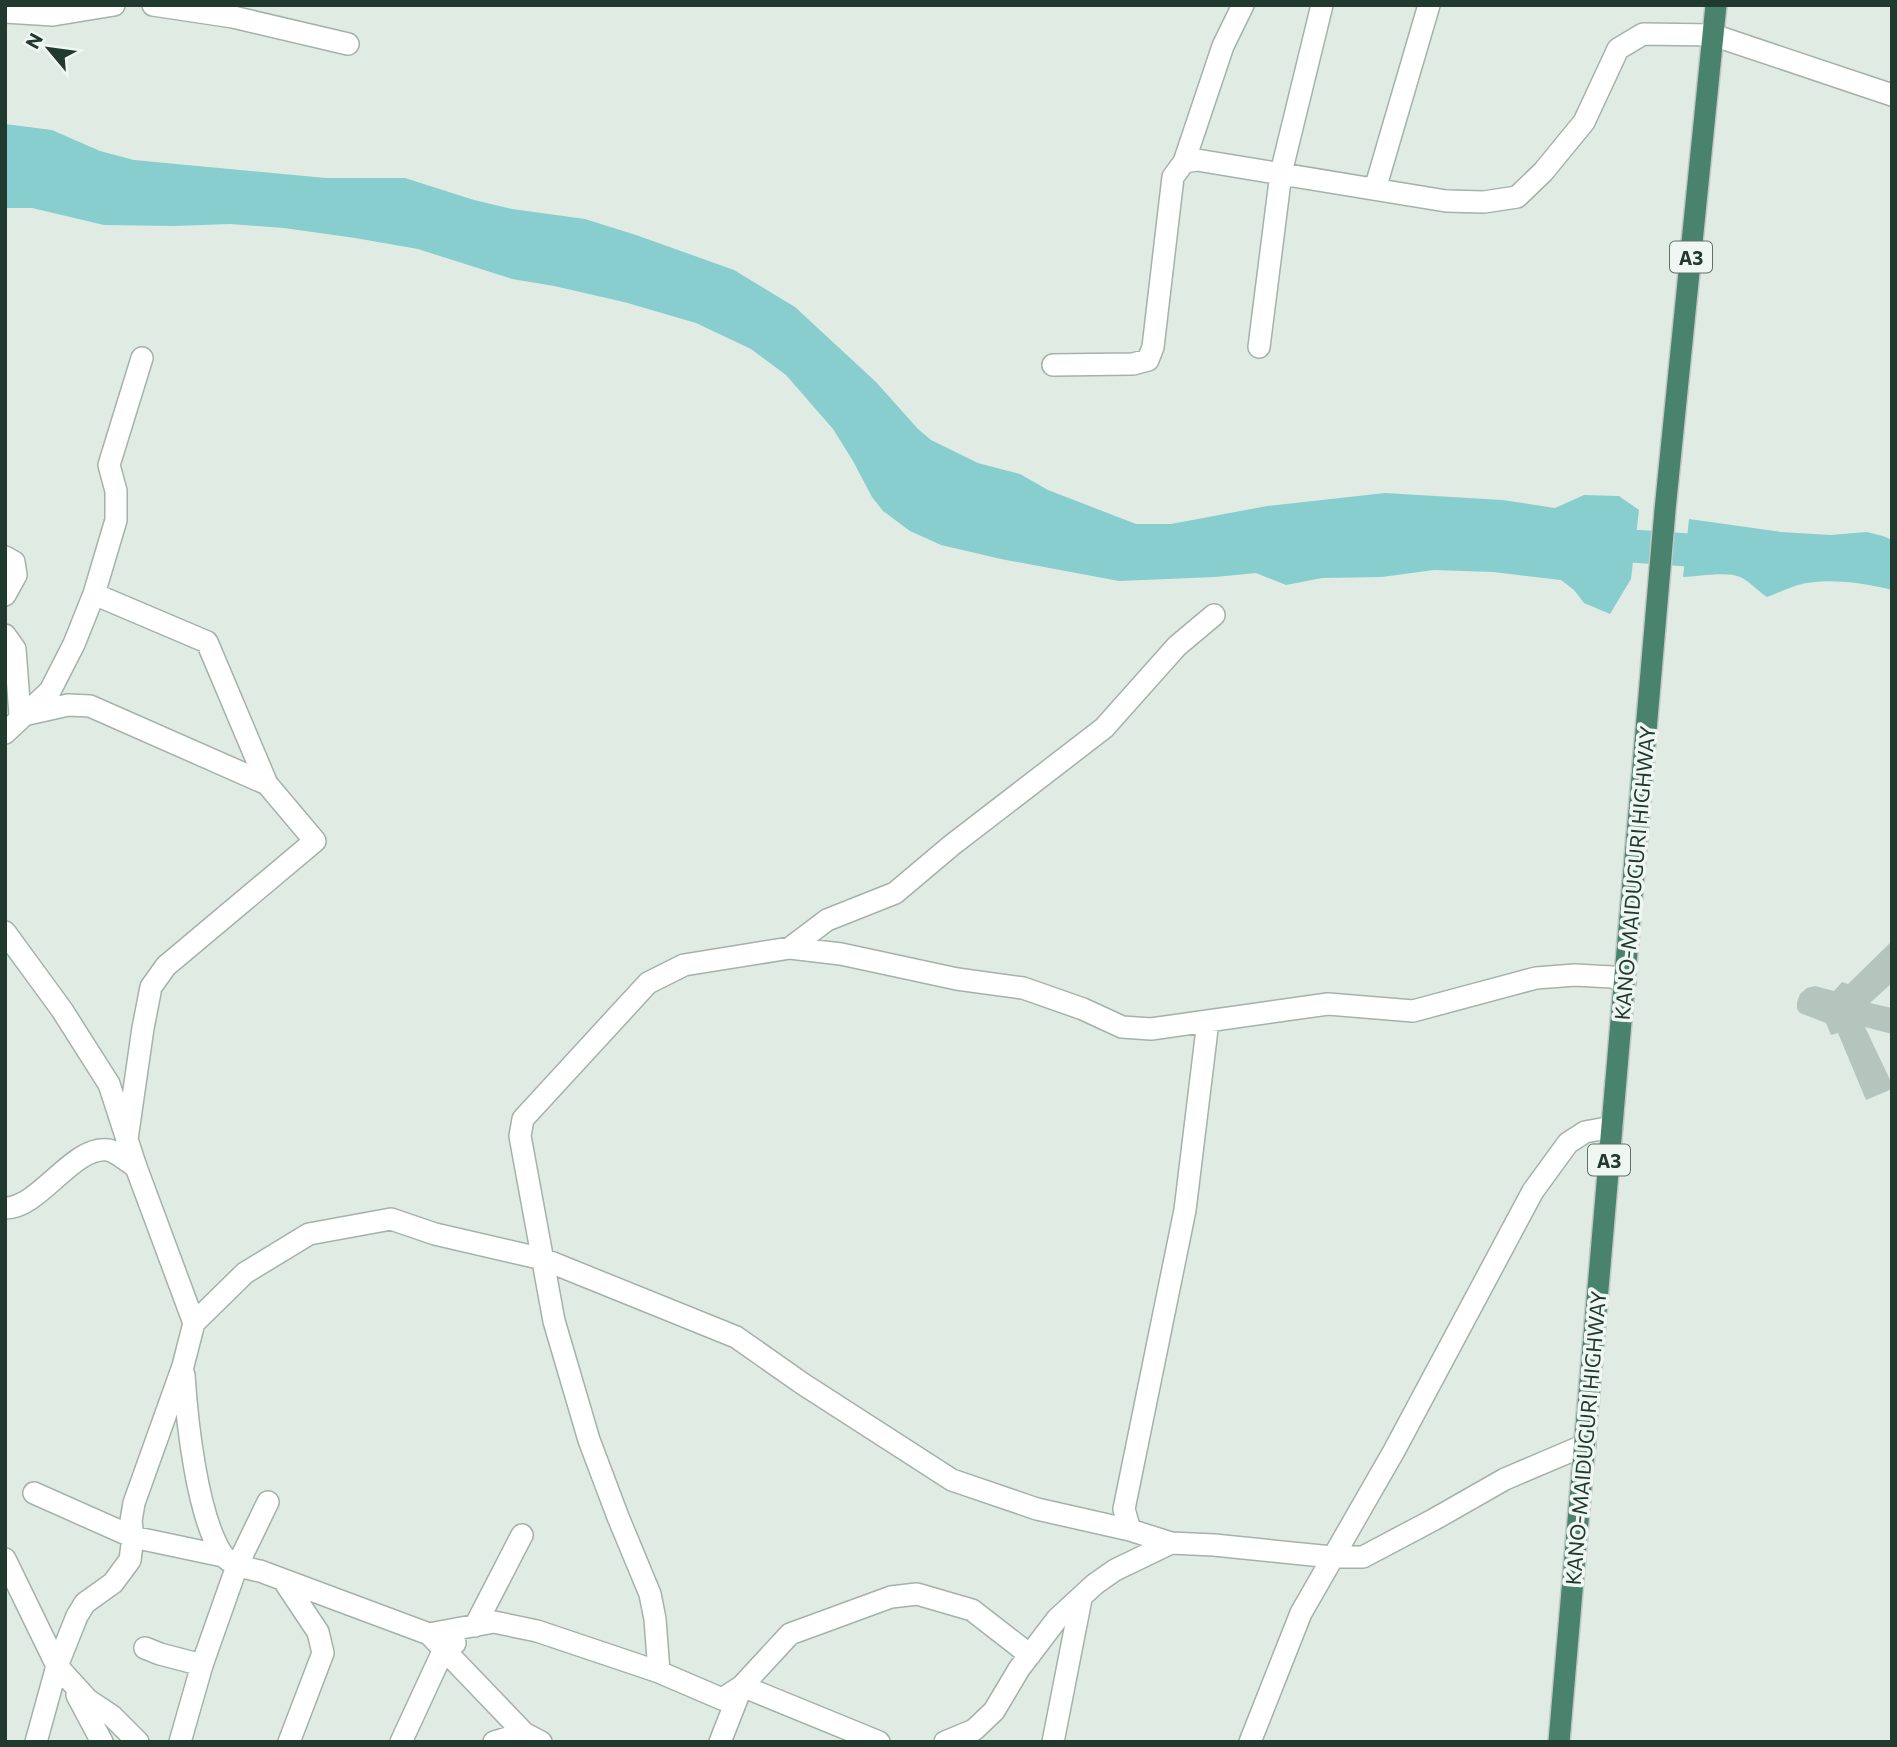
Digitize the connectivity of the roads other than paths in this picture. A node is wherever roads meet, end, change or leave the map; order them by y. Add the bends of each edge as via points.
1 (114, 5) edge
2 (153, 5) edge
3 (1243, 5) edge
4 (1322, 5) edge
5 (1429, 5) edge
6 (1716, 5) edge
7 (234, 11) edge
8 (5, 12) edge
9 (1713, 36) junction
10 (348, 44) dead end
11 (1892, 94) edge
12 (1184, 162) junction
13 (1281, 173) junction
14 (1375, 189) junction
15 (1259, 347) dead end
16 (142, 358) dead end
17 (1053, 365) dead end
18 (5, 557) edge
19 (94, 594) junction
20 (5, 595) edge
21 (1214, 615) dead end
22 (5, 635) edge
23 (17, 715) edge
24 (5, 733) edge
25 (267, 784) junction
26 (5, 932) edge
27 (790, 948) junction
28 (1625, 982) junction
29 (1208, 1021) junction
30 (1612, 1127) junction
31 (127, 1139) junction
32 (136, 1167) junction
33 (5, 1208) edge
34 (543, 1259) junction
35 (194, 1323) junction
36 (183, 1366) junction
37 (1585, 1445) junction
38 (34, 1493) dead end
39 (268, 1502) dead end
40 (1130, 1530) junction
41 (522, 1535) dead end
42 (133, 1537) junction
43 (1171, 1544) junction
44 (1332, 1557) junction
45 (5, 1559) edge
46 (230, 1561) junction
47 (284, 1580) junction
48 (1081, 1599) junction
49 (484, 1624) junction
50 (429, 1634) junction
51 (145, 1648) dead end
52 (444, 1649) junction
53 (1030, 1655) junction
54 (202, 1665) junction
55 (61, 1671) junction
56 (659, 1672) junction
57 (742, 1686) junction
58 (532, 1737) edge
59 (36, 1742) edge
60 (102, 1742) edge
61 (138, 1742) edge
62 (180, 1742) edge
63 (289, 1742) edge
64 (401, 1742) edge
65 (494, 1742) edge
66 (720, 1742) edge
67 (879, 1742) edge
68 (945, 1742) edge
69 (1053, 1742) edge
70 (1250, 1742) edge
71 (1559, 1742) edge

1 - 8 street via 53,15
2 - 7 street
3 - 12 street via 1223,46
4 - 13 street
5 - 14 street
6 - 9 highway, KANO-MAIDUGURI HIGHWAY / A3
7 - 10 street
9 - 11 street
9 - 14 street via 1643,34 1618,49 1584,122 1517,197 1446,201
9 - 28 highway, KANO-MAIDUGURI HIGHWAY / A3 via 1665,510
12 - 13 street
12 - 17 street via 1174,177 1148,360
13 - 14 street
13 - 15 street
16 - 19 street via 109,465 117,491 116,520
18 - 20 street via 14,562 16,575
19 - 23 street via 50,691
19 - 25 street via 207,642
21 - 27 street via 1177,646 1104,728 895,892 827,920
22 - 23 street via 15,649
23 - 24 street
23 - 25 street via 68,705 90,706
25 - 31 street via 316,841 166,967 151,987
26 - 31 street via 109,1084
27 - 29 street via 1023,988 1122,1027 1151,1029
27 - 34 street via 684,965 648,983 523,1119 520,1136
28 - 29 street via 1575,975 1536,978 1413,1010 1328,1004
28 - 30 highway, KANO-MAIDUGURI HIGHWAY / A3
29 - 40 street via 1185,1210 1124,1509
30 - 37 highway, KANO-MAIDUGURI HIGHWAY / A3
30 - 44 street via 1585,1132 1568,1143 1533,1191
31 - 32 street
32 - 33 street via 109,1150 88,1152 13,1208
32 - 35 street
34 - 35 street via 391,1219 363,1224 309,1234 245,1273
34 - 40 street via 736,1337 952,1480 1037,1509
34 - 56 street via 554,1321 589,1440 650,1594
35 - 36 street
36 - 42 street via 134,1503
36 - 46 street via 204,1513
37 - 44 street via 1505,1479 1363,1557
37 - 71 highway, KANO-MAIDUGURI HIGHWAY / A3
38 - 42 street
39 - 46 street
40 - 43 street
41 - 49 street
42 - 46 street
42 - 55 street via 131,1560 77,1616
43 - 44 street
43 - 48 street via 1115,1570
44 - 70 street via 1301,1613
45 - 55 street
46 - 47 street
46 - 54 street
47 - 50 street
47 - 63 street via 318,1632 323,1653
48 - 53 street via 1057,1619
48 - 69 street
49 - 50 street
49 - 52 street
49 - 56 street via 537,1630
50 - 52 street
51 - 54 street
52 - 58 street
52 - 64 street
53 - 57 street via 972,1610 917,1594 891,1597 790,1634
53 - 68 street via 994,1711 974,1730
54 - 62 street
55 - 59 street
55 - 60 street
55 - 61 street
56 - 57 street via 722,1699
57 - 66 street
57 - 67 street
58 - 65 street

